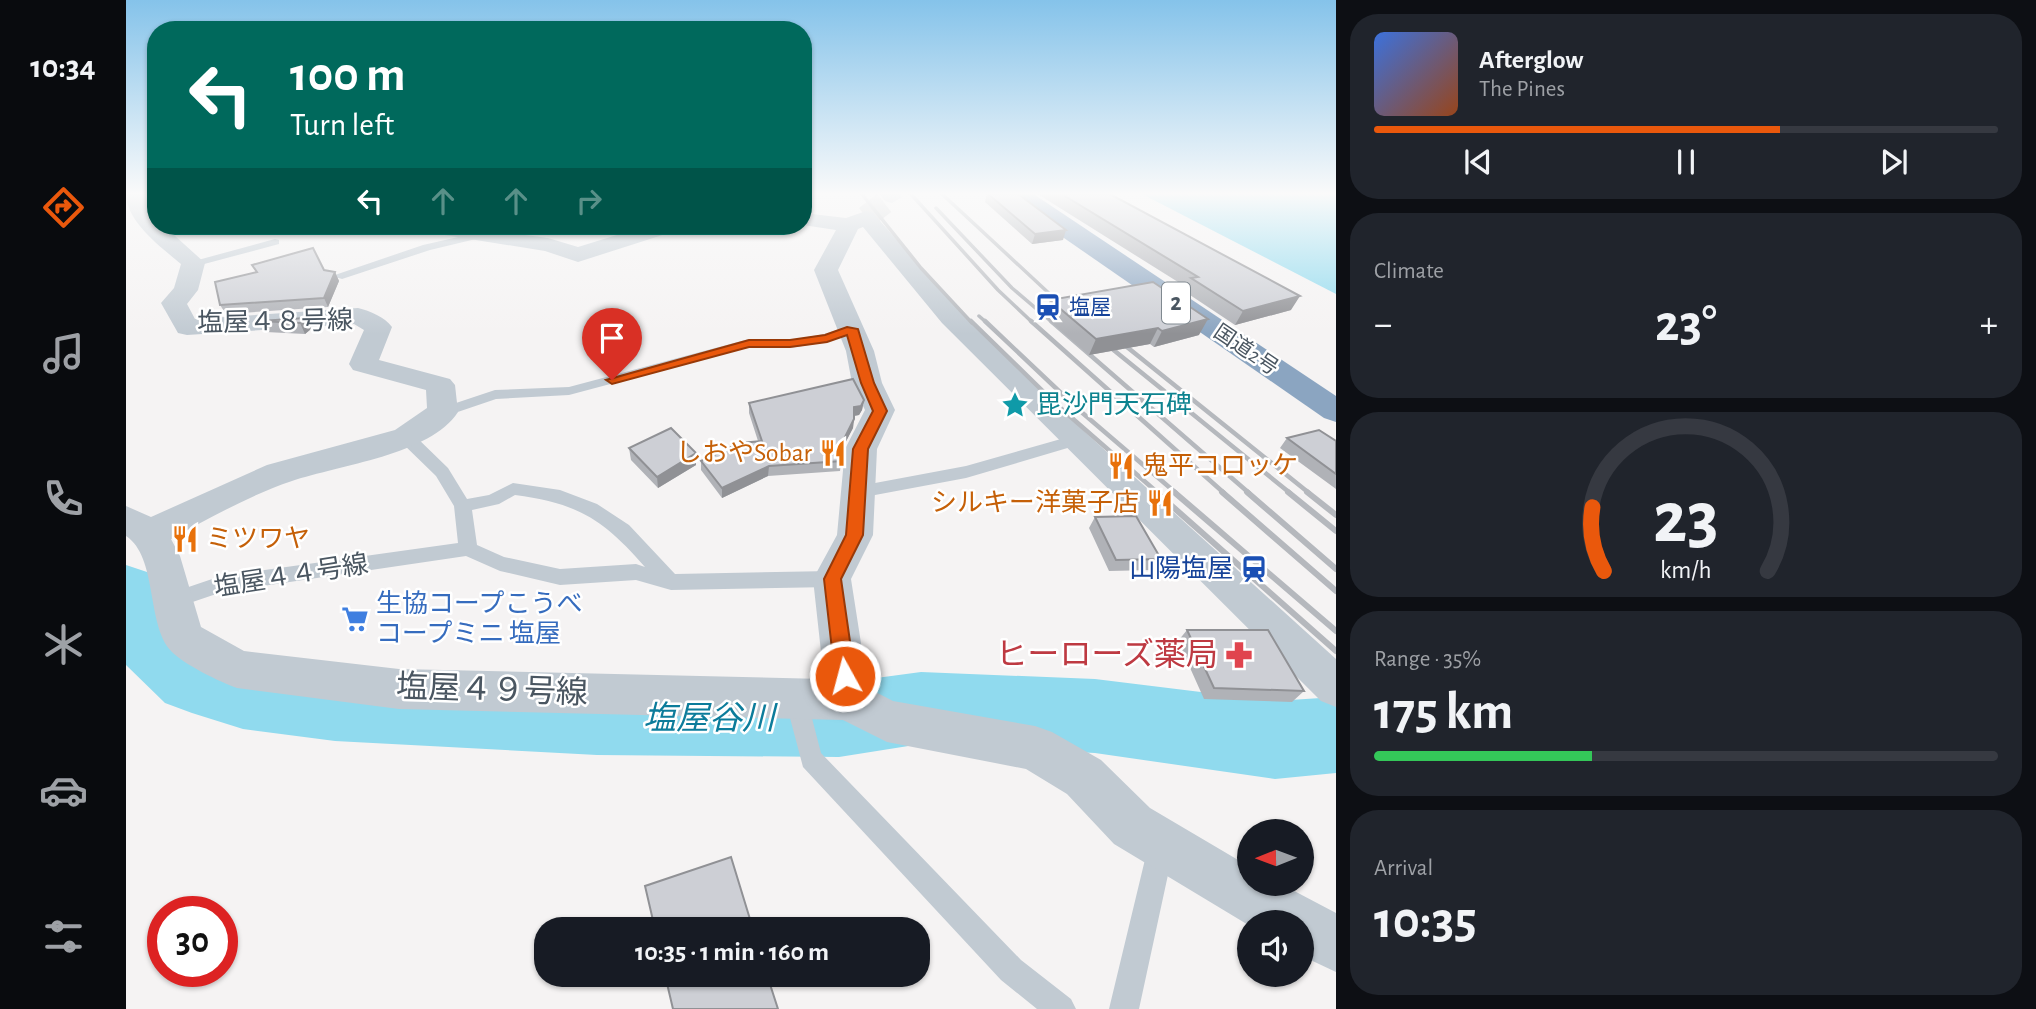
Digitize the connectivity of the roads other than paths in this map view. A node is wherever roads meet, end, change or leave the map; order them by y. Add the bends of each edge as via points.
1 (176, 240) edge
2 (447, 240) edge
3 (518, 240) edge
4 (624, 240) edge
5 (845, 240) tunnel mouth
6 (876, 240) edge
7 (1083, 240) edge
8 (275, 242) dead end
9 (193, 263) junction
10 (338, 276) dead end
11 (852, 329) junction
12 (1336, 411) edge
13 (443, 412) junction
14 (406, 437) junction
15 (1074, 440) junction
16 (859, 492) junction
17 (463, 506) junction
18 (138, 526) edge
19 (468, 549) junction
20 (832, 579) junction
21 (671, 582) junction
22 (172, 601) junction
23 (1336, 687) edge
24 (864, 710) junction
25 (799, 714) junction
26 (1162, 843) junction
27 (1275, 910) edge
28 (1314, 932) edge
29 (1336, 944) edge
30 (1061, 1009) edge
31 (1125, 1009) edge

1 - 9 street
2 - 10 lane
3 - 4 street via 578,255
5 - 11 street via 826,270
6 - 15 street
7 - 12 highway, 国道2号 / 2
8 - 9 lane
9 - 13 street, 塩屋４８号線 via 186,290 174,303 187,327 358,316 379,327 363,364 440,386
11 - 13 lane via 790,344 749,343 569,391 495,395
11 - 16 street via 880,411 861,449
13 - 14 street
14 - 17 lane via 442,472
14 - 18 street via 279,473
15 - 16 lane via 966,472
15 - 23 street
16 - 20 street via 855,535
17 - 19 lane
17 - 21 lane via 493,500 513,489 554,494 591,509 624,530
18 - 22 street via 161,556
19 - 21 lane via 500,564 560,577 636,572
19 - 22 lane, 塩屋４４号線 via 222,584
20 - 21 lane
20 - 24 street
22 - 25 street, 塩屋４９号線 via 185,638 237,669 399,689
24 - 25 street, 塩屋４９号線
24 - 26 street, 塩屋４９号線 via 1035,748 1084,777 1132,826
25 - 30 lane via 811,759 1012,970
26 - 27 street, 塩屋４９号線
26 - 31 lane
28 - 29 street

